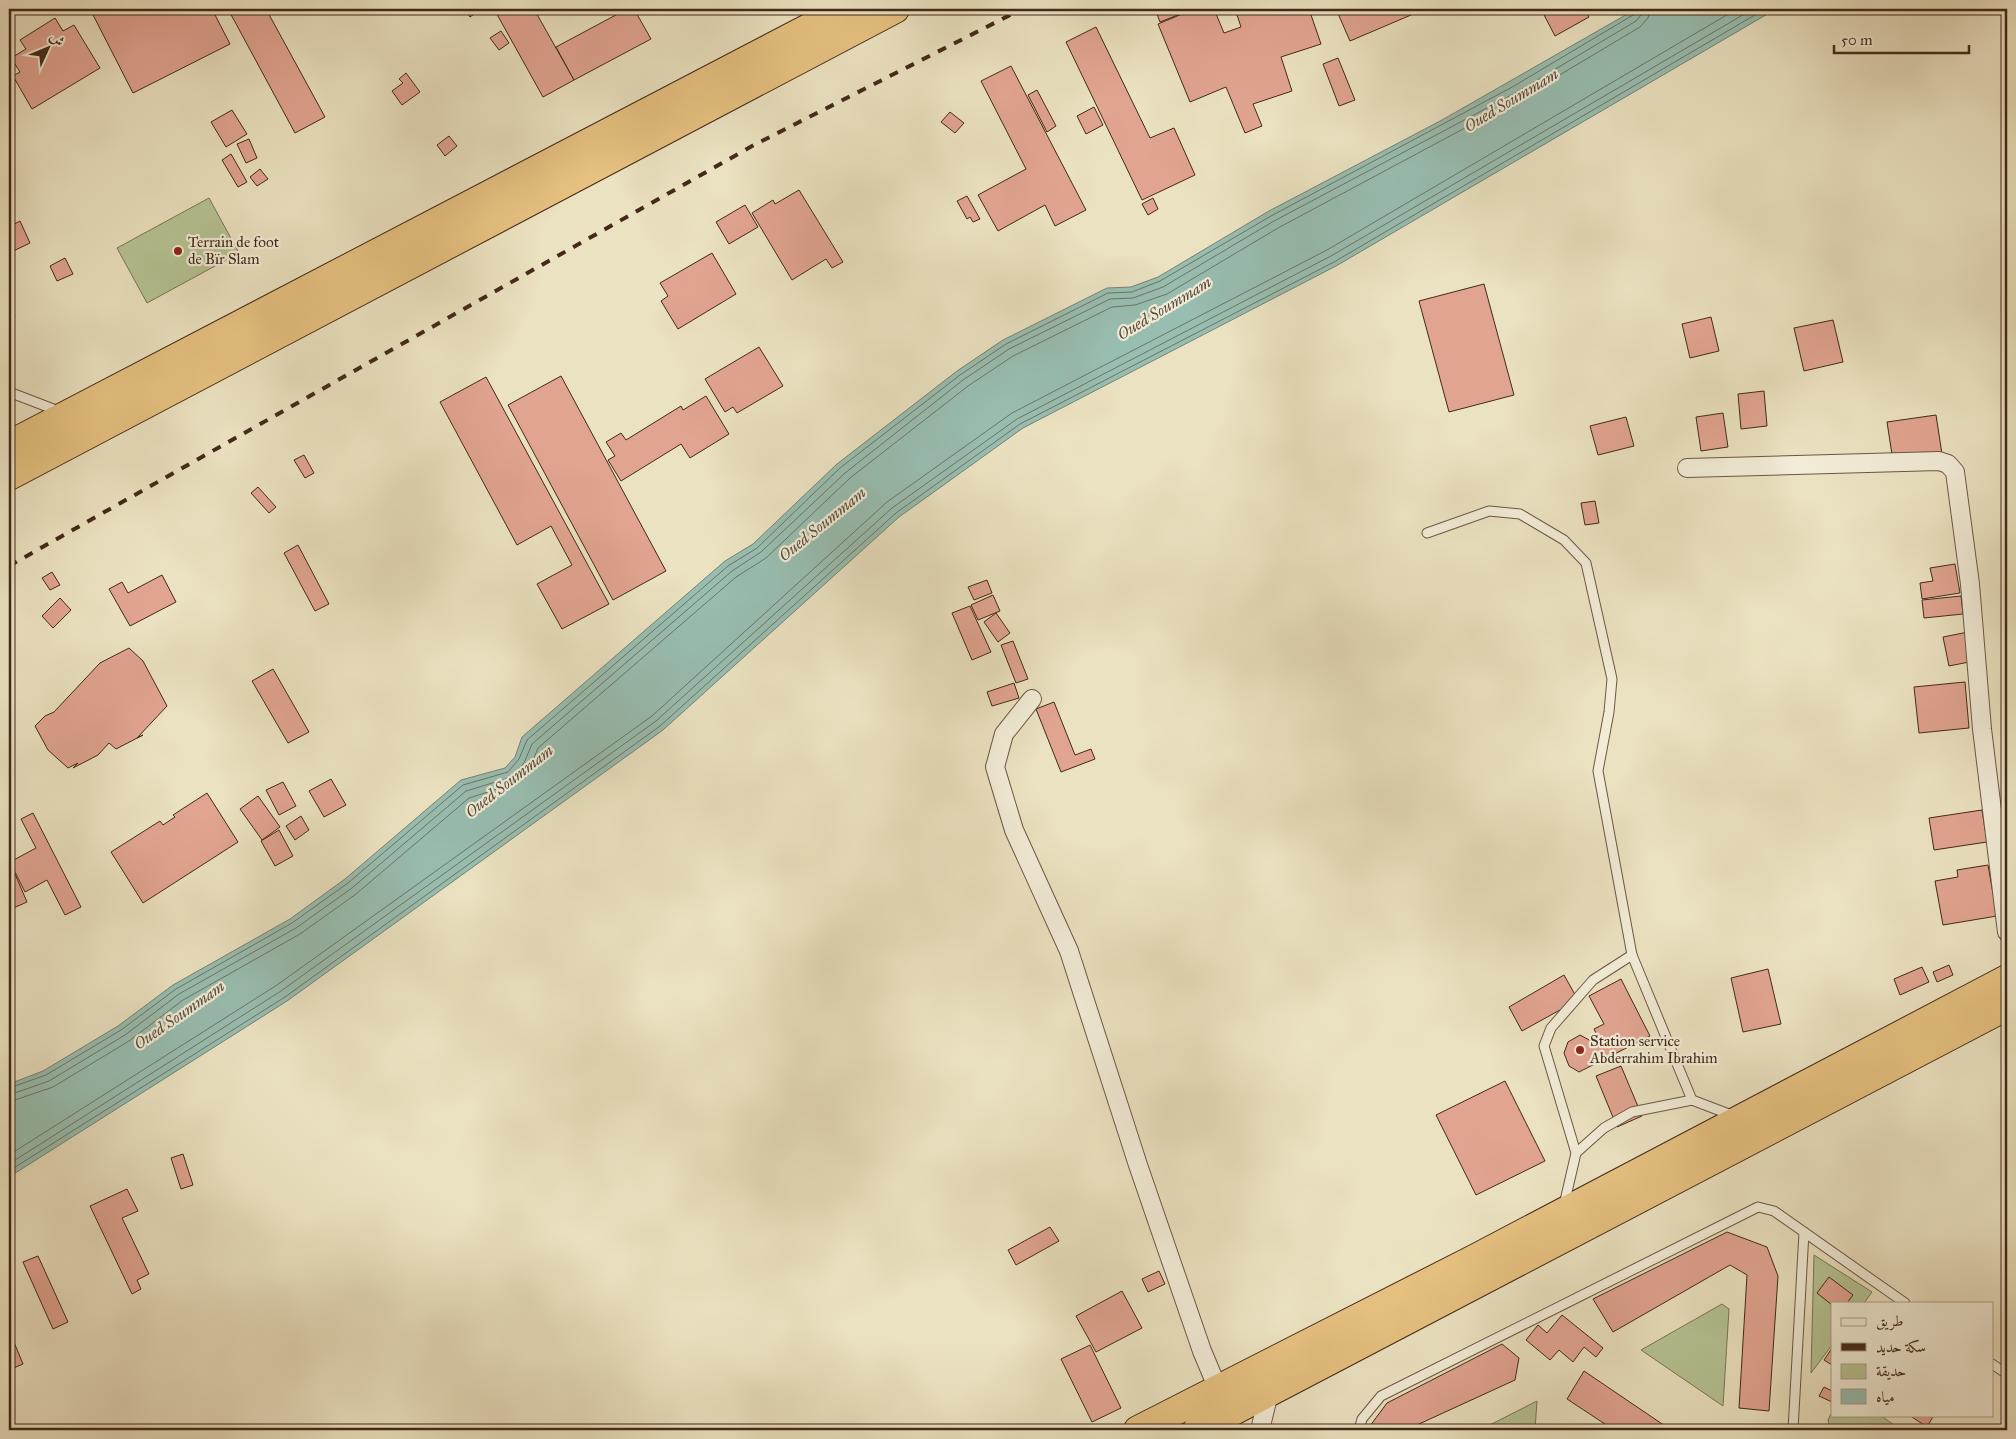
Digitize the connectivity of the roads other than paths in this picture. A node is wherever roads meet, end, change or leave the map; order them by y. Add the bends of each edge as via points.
1 (845, 9) edge
2 (895, 9) edge
3 (9, 392) edge
4 (66, 414) junction
5 (9, 445) edge
6 (1687, 468) dead end
7 (9, 476) edge
8 (1427, 534) dead end
9 (1032, 699) dead end
10 (2007, 932) edge
11 (1632, 955) junction
12 (2007, 979) edge
13 (2007, 1006) edge
14 (1692, 1100) junction
15 (1743, 1118) junction
16 (1576, 1153) junction
17 (1562, 1213) junction
18 (1804, 1232) junction
19 (1904, 1302) edge
20 (1994, 1365) edge
21 (2007, 1374) edge
22 (1218, 1389) junction
23 (1269, 1393) junction
24 (1138, 1430) edge
25 (1199, 1430) edge
26 (1260, 1430) edge
27 (1359, 1430) edge
28 (1793, 1430) edge

1 - 4 highway
2 - 7 highway
3 - 4 lane
4 - 5 highway
6 - 10 street via 1939,462 1948,464 1955,472
8 - 11 lane via 1489,511 1520,514 1564,540 1586,564 1612,679 1598,771
9 - 22 street via 1004,734 995,767 1014,830 1069,951 1142,1175
11 - 14 lane
11 - 16 lane via 1593,980 1551,1028 1544,1046
12 - 15 highway
13 - 23 highway
14 - 15 lane
14 - 16 lane via 1632,1112 1604,1128
15 - 17 highway
16 - 17 lane
17 - 22 highway
18 - 19 lane
18 - 27 lane via 1774,1211 1758,1207 1381,1396 1362,1419
18 - 28 lane
20 - 21 lane
22 - 24 highway
23 - 25 highway
23 - 26 street

